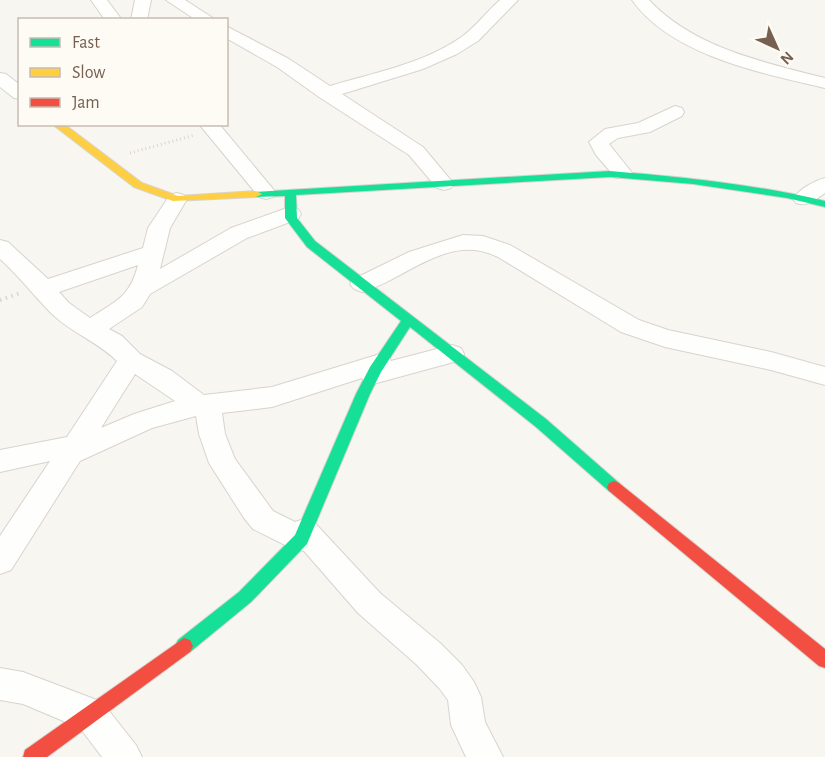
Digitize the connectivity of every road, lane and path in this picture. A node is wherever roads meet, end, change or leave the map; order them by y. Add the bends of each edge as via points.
1 (99, 0) edge
2 (143, 0) edge
3 (174, 0) edge
4 (510, 0) edge
5 (640, 0) edge
6 (112, 18) edge
7 (139, 18) edge
8 (205, 18) edge
9 (228, 32) edge
10 (0, 78) edge
11 (825, 84) edge
12 (18, 92) edge
13 (325, 93) junction
14 (18, 95) edge
15 (0, 103) edge
16 (675, 112) dead end
17 (60, 126) edge
18 (211, 127) edge
19 (105, 161) junction
20 (622, 174) junction
21 (444, 184) junction
22 (825, 184) edge
23 (266, 193) junction
24 (177, 199) junction
25 (803, 199) junction
26 (290, 203) junction
27 (825, 204) edge
28 (0, 247) edge
29 (151, 253) junction
30 (362, 284) junction
31 (44, 289) junction
32 (142, 289) junction
33 (408, 320) junction
34 (90, 330) junction
35 (452, 354) junction
36 (131, 360) junction
37 (376, 369) junction
38 (825, 376) edge
39 (203, 405) junction
40 (74, 449) junction
41 (0, 461) edge
42 (302, 535) junction
43 (0, 561) edge
44 (825, 660) edge
45 (0, 684) edge
46 (105, 740) edge
47 (32, 757) edge
48 (486, 757) edge

1 - 6 street
2 - 7 street
3 - 8 street
4 - 13 street via 458,47
5 - 11 street via 665,25 686,38
9 - 13 street
10 - 12 street
13 - 21 street via 416,151
14 - 15 street
16 - 20 street via 643,128 612,133 599,142
17 - 19 street
18 - 19 path
18 - 23 street
19 - 24 street via 138,185
20 - 21 street
20 - 25 street
21 - 26 street
22 - 25 street
23 - 24 street
23 - 26 street
24 - 29 street via 159,228
25 - 27 street
26 - 30 street via 300,232
26 - 32 street
28 - 31 street
29 - 31 street
29 - 32 street
30 - 33 street
30 - 38 street via 449,245 474,241 506,252 630,326
31 - 34 street via 61,309
32 - 34 street via 134,301
33 - 35 street
33 - 37 street
34 - 36 street via 113,342
35 - 37 street
35 - 44 street via 541,423
36 - 39 street
36 - 40 street
37 - 39 street via 272,397
37 - 42 street
39 - 40 street via 143,421
39 - 42 street via 223,463 254,510 263,520
40 - 41 street
40 - 43 street
42 - 46 street via 265,580 213,624
42 - 48 street via 327,553 370,605 448,674 462,692 468,710 466,719
45 - 46 street via 17,685 71,710
46 - 47 street

